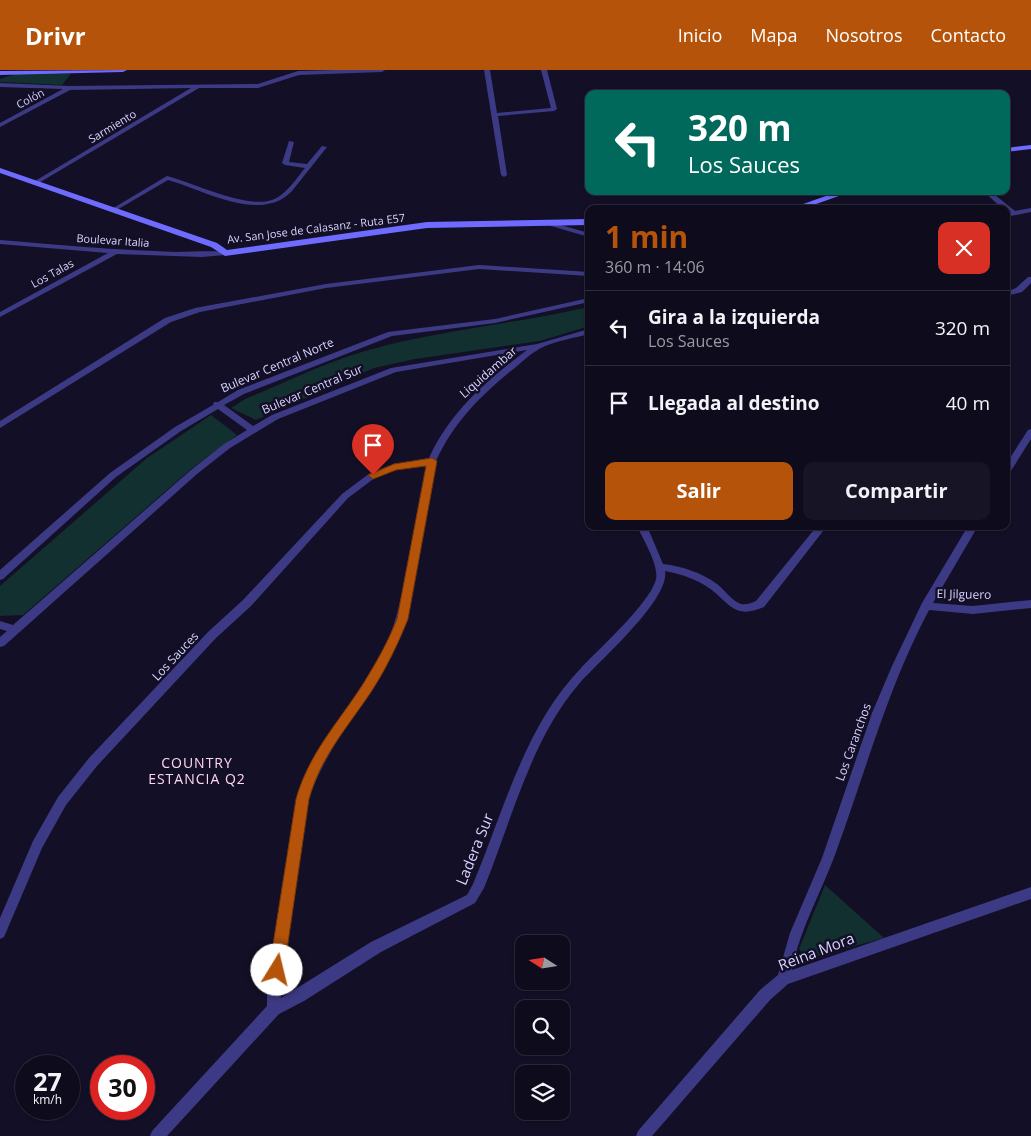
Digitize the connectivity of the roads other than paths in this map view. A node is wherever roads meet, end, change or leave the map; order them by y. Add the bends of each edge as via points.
1 (76, 70) edge
2 (123, 70) edge
3 (283, 70) edge
4 (382, 70) edge
5 (486, 70) edge
6 (544, 70) edge
7 (4, 72) edge
8 (280, 78) junction
9 (0, 85) edge
10 (197, 87) junction
11 (69, 88) junction
12 (494, 115) junction
13 (0, 125) edge
14 (291, 142) dead end
15 (324, 147) dead end
16 (1031, 147) edge
17 (1010, 150) edge
18 (308, 166) junction
19 (0, 170) edge
20 (504, 175) dead end
21 (37, 182) junction
22 (837, 195) edge
23 (990, 195) edge
24 (805, 205) edge
25 (1001, 205) edge
26 (113, 210) junction
27 (1031, 210) edge
28 (1010, 214) edge
29 (585, 222) edge
30 (546, 223) junction
31 (585, 234) edge
32 (0, 242) edge
33 (114, 252) junction
34 (225, 253) junction
35 (585, 274) edge
36 (1031, 279) edge
37 (1010, 293) edge
38 (585, 301) edge
39 (0, 315) edge
40 (585, 332) edge
41 (538, 346) junction
42 (217, 404) junction
43 (0, 425) edge
44 (252, 430) junction
45 (1031, 432) edge
46 (432, 461) junction
47 (1010, 466) edge
48 (644, 530) edge
49 (819, 530) edge
50 (972, 530) edge
51 (659, 567) junction
52 (0, 576) edge
53 (1031, 604) edge
54 (926, 606) junction
55 (0, 625) edge
56 (13, 629) junction
57 (0, 643) edge
58 (1031, 893) edge
59 (0, 932) edge
60 (784, 979) junction
61 (274, 1009) junction
62 (157, 1136) edge
63 (643, 1136) edge

1 - 2 street
1 - 7 street
3 - 8 street
4 - 8 street via 298,74
5 - 12 street
6 - 12 street via 554,109
8 - 10 street via 265,86
9 - 11 street
10 - 11 street
10 - 21 street, Sarmiento
11 - 13 street, Colón
12 - 20 street
14 - 18 street via 285,163
15 - 18 street
16 - 17 street
18 - 26 street via 284,196 268,203 249,204 167,178
19 - 21 street, Av. San Jose de Calasanz - Ruta E57
21 - 26 street, Av. San Jose de Calasanz - Ruta E57
22 - 24 street
23 - 25 street
26 - 34 street, Av. San Jose de Calasanz - Ruta E57 via 214,246
27 - 28 street
29 - 30 street, Av. San Jose de Calasanz - Ruta E57
30 - 31 street
30 - 34 street, Av. San Jose de Calasanz - Ruta E57 via 417,226
32 - 33 street, Boulevar Italia
33 - 34 street, Boulevar Italia
33 - 39 street, Los Talas
35 - 43 street via 479,267 301,289 183,314 153,329
36 - 37 street via 1019,290
38 - 42 street, Bulevar Central Norte via 502,319 391,334 259,384
40 - 41 street, Bulevar Central Sur
41 - 44 street, Bulevar Central Sur via 385,372 275,416
41 - 46 street, Liquidambar via 477,395 449,428
42 - 44 street
42 - 52 street, Bulevar Central Norte via 113,474
44 - 56 street, Bulevar Central Sur via 194,472
45 - 47 street
46 - 59 street, Los Sauces via 394,467 373,475 344,496 93,762 62,801 41,837
46 - 61 street, Liquidambar via 402,619 394,640 368,687 309,776 275,980
48 - 51 street
49 - 51 street via 755,607 742,608 713,586 684,571
50 - 54 street, Los Caranchos
51 - 61 street, Ladera Sur via 661,580 652,597 580,675 549,718 471,898 376,947
53 - 54 street, El Jilguero via 973,610
54 - 60 street, Los Caranchos via 896,666 862,754 828,858 790,951
55 - 56 street
56 - 57 street, Bulevar Central Sur
58 - 60 street, Reina Mora
60 - 63 street, Reina Mora via 766,994
61 - 62 street, Ladera Sur

